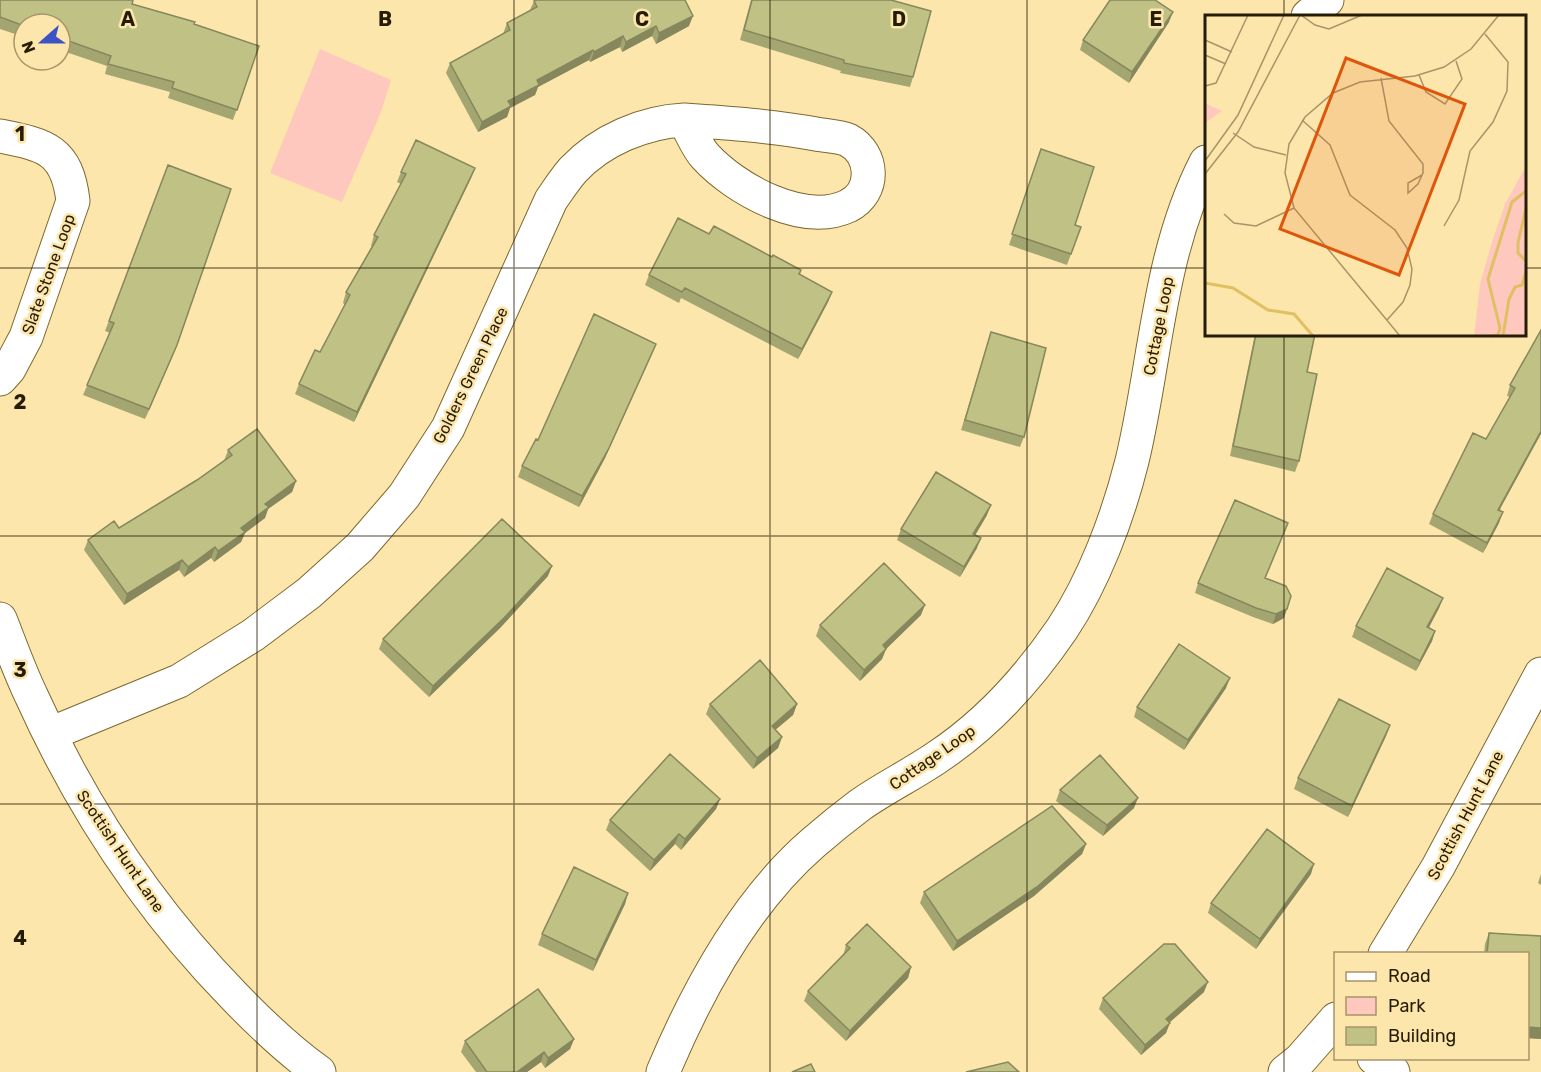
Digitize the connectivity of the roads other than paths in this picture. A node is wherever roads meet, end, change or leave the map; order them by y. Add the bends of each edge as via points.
1 (1327, 0) edge
2 (1309, 15) edge
3 (684, 120) junction
4 (0, 136) edge
5 (1205, 165) edge
6 (0, 379) edge
7 (0, 619) edge
8 (1541, 674) edge
9 (50, 734) junction
10 (1386, 952) edge
11 (1334, 1026) edge
12 (1375, 1060) edge
13 (319, 1072) edge
14 (663, 1072) edge
15 (1285, 1072) edge
16 (1393, 1072) edge

1 - 2 street
3 - 3 street, Golders Green Place via 773,126 846,139 861,149 869,179 860,198 847,206 819,212 791,209 727,177 703,154
3 - 9 street, Golders Green Place via 636,129 602,146 573,170 551,200 448,428 404,496 360,547 309,593 253,635 179,681
4 - 6 street, Slate Stone Loop via 42,146 60,160 71,179 74,201 26,337
5 - 14 street, Cottage Loop via 1182,223 1162,293 1132,459 1120,503 1092,573 1064,627 1032,670 988,717 811,844 771,887 734,936 695,1001
7 - 9 street, Scottish Hunt Lane
8 - 10 street, Scottish Hunt Lane via 1438,867
9 - 13 street, Scottish Hunt Lane via 96,818 140,886 197,958 258,1021
11 - 15 street
12 - 16 street

